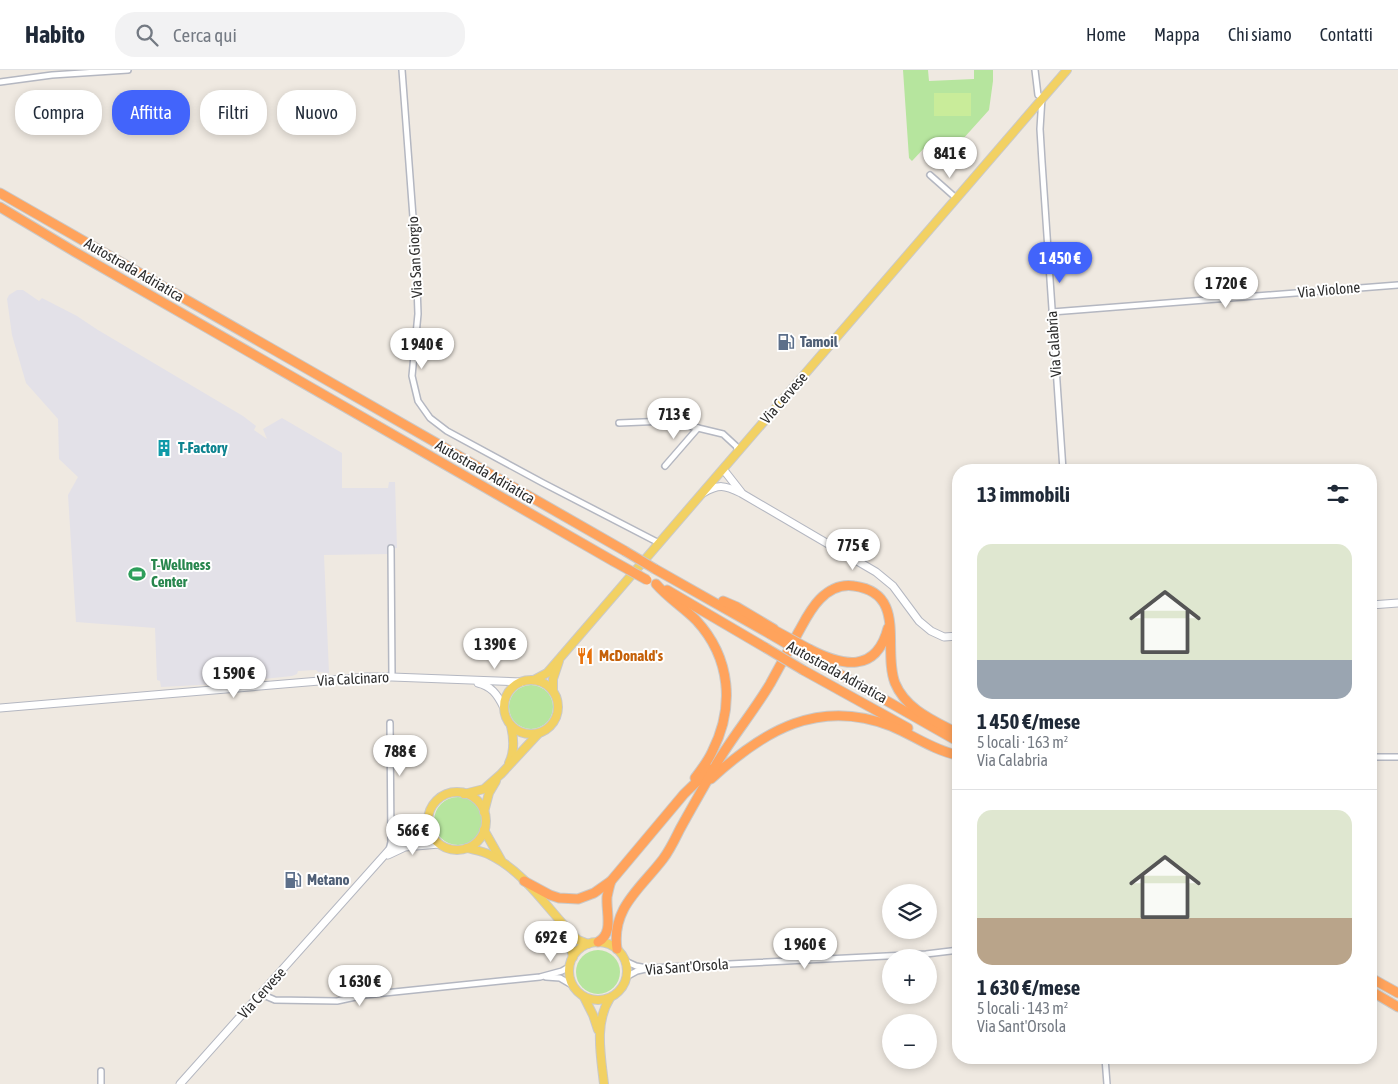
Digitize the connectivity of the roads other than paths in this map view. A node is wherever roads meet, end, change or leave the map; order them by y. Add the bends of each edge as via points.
1 (128, 70) edge
2 (402, 70) edge
3 (1035, 70) edge
4 (1067, 70) edge
5 (0, 82) edge
6 (1042, 97) junction
7 (930, 175) dead end
8 (0, 193) edge
9 (956, 198) junction
10 (0, 207) edge
11 (1398, 284) edge
12 (1052, 312) junction
13 (619, 423) dead end
14 (698, 428) junction
15 (738, 451) junction
16 (1063, 464) edge
17 (665, 466) dead end
18 (723, 469) junction
19 (703, 493) junction
20 (741, 493) junction
21 (659, 543) junction
22 (391, 548) dead end
23 (656, 584) junction
24 (1398, 603) edge
25 (1377, 605) edge
26 (890, 620) junction
27 (952, 636) edge
28 (807, 652) junction
29 (560, 658) junction
30 (392, 677) junction
31 (534, 680) junction
32 (468, 681) junction
33 (521, 682) junction
34 (553, 691) junction
35 (503, 706) junction
36 (0, 708) edge
37 (390, 723) dead end
38 (511, 726) junction
39 (952, 730) edge
40 (538, 734) junction
41 (952, 738) edge
42 (952, 753) edge
43 (952, 754) edge
44 (1377, 757) edge
45 (1398, 757) edge
46 (719, 760) junction
47 (504, 771) junction
48 (705, 785) junction
49 (464, 794) junction
50 (684, 794) junction
51 (484, 812) junction
52 (428, 817) junction
53 (484, 830) junction
54 (390, 831) junction
55 (402, 839) junction
56 (439, 844) junction
57 (468, 848) junction
58 (389, 850) junction
59 (383, 858) junction
60 (502, 862) junction
61 (524, 881) junction
62 (611, 881) junction
63 (565, 924) junction
64 (593, 943) junction
65 (617, 949) junction
66 (952, 951) edge
67 (573, 956) junction
68 (625, 961) junction
69 (569, 967) junction
70 (650, 968) junction
71 (626, 976) junction
72 (540, 977) junction
73 (1377, 981) edge
74 (572, 985) junction
75 (1398, 993) edge
76 (261, 994) junction
77 (1377, 995) edge
78 (584, 997) junction
79 (610, 998) junction
80 (1398, 1007) edge
81 (600, 1034) junction
82 (1106, 1064) edge
83 (101, 1071) dead end
84 (101, 1084) edge
85 (180, 1084) edge
86 (604, 1084) edge
87 (1107, 1084) edge

1 - 5 street
2 - 21 street, Via San Giorgio via 418,314 412,376 422,407 446,430
3 - 6 street, Via Calabria via 1038,95
4 - 6 main road, Via Cervese
6 - 9 main road, Via Cervese
6 - 12 street, Via Calabria via 1040,129
7 - 9 street
8 - 28 highway, Autostrada Adriatica, bridge via 656,569
9 - 15 main road, Via Cervese
10 - 23 highway, Autostrada Adriatica, bridge
11 - 12 street, Via Violone
12 - 16 street, Via Calabria
13 - 14 street via 666,421
14 - 15 street via 723,434
14 - 17 street
15 - 18 main road, Via Cervese
18 - 19 main road, Via Cervese
18 - 20 main road
19 - 20 main road via 721,486
19 - 21 main road, Via Cervese
20 - 27 main road via 876,572 893,586 931,632
21 - 29 main road, Via Cervese
22 - 30 street
23 - 42 highway, Autostrada Adriatica, bridge
23 - 50 highway via 708,636 718,653 727,689 726,712 712,753
24 - 25 main road
26 - 28 highway via 879,648 860,661 838,662
26 - 39 highway via 891,667 896,684 908,703
26 - 46 highway via 881,598 865,588 839,587 820,599 768,687
28 - 41 highway, Autostrada Adriatica
29 - 31 main road, Via Cervese via 547,673
29 - 34 main road, Via Cervese
30 - 32 main road, Via Calcinaro
30 - 36 main road, Via Calcinaro
31 - 33 main road
31 - 34 main road
32 - 33 main road, Via Calcinaro
32 - 35 main road, Via Calcinaro via 492,689
33 - 35 main road via 509,691
34 - 40 main road via 558,712 551,726
35 - 38 main road
37 - 54 street
38 - 40 main road via 524,734
38 - 47 main road via 514,750
40 - 47 main road
43 - 48 highway via 870,719 846,715 821,716 796,722 750,746
44 - 45 street
46 - 48 highway
46 - 50 highway
47 - 49 main road via 484,789
47 - 51 main road via 489,793
48 - 65 highway via 664,858 632,896 620,916 616,929
49 - 51 main road via 473,798
49 - 52 main road via 441,797
50 - 62 highway
51 - 53 main road
52 - 55 main road, Via Cervese via 417,832
52 - 56 main road via 430,832
53 - 57 main road
53 - 60 main road
54 - 55 street
54 - 58 street
55 - 58 main road, Via Cervese
56 - 57 main road via 448,849
56 - 59 main road, Via Cervese via 405,847
57 - 60 main road
58 - 59 main road, Via Cervese
59 - 76 main road, Via Cervese
60 - 61 main road
61 - 62 highway via 550,895 568,900 586,897
61 - 63 main road
62 - 64 highway via 607,896 606,935
63 - 64 main road via 578,940
63 - 67 main road
64 - 65 main road via 605,943
64 - 67 main road
65 - 68 main road
66 - 70 street, Via Sant'Orsola
67 - 69 main road
68 - 70 street
68 - 71 main road
69 - 72 street
69 - 74 main road
70 - 71 street, Via Sant'Orsola
71 - 79 main road via 621,989
72 - 74 street via 560,978
72 - 76 street via 337,1001 275,1000
73 - 75 highway
74 - 78 main road
76 - 85 main road, Via Cervese
77 - 80 highway
78 - 79 main road via 592,1000
78 - 81 main road
79 - 81 main road via 602,1014
81 - 86 main road
82 - 87 street
83 - 84 street

